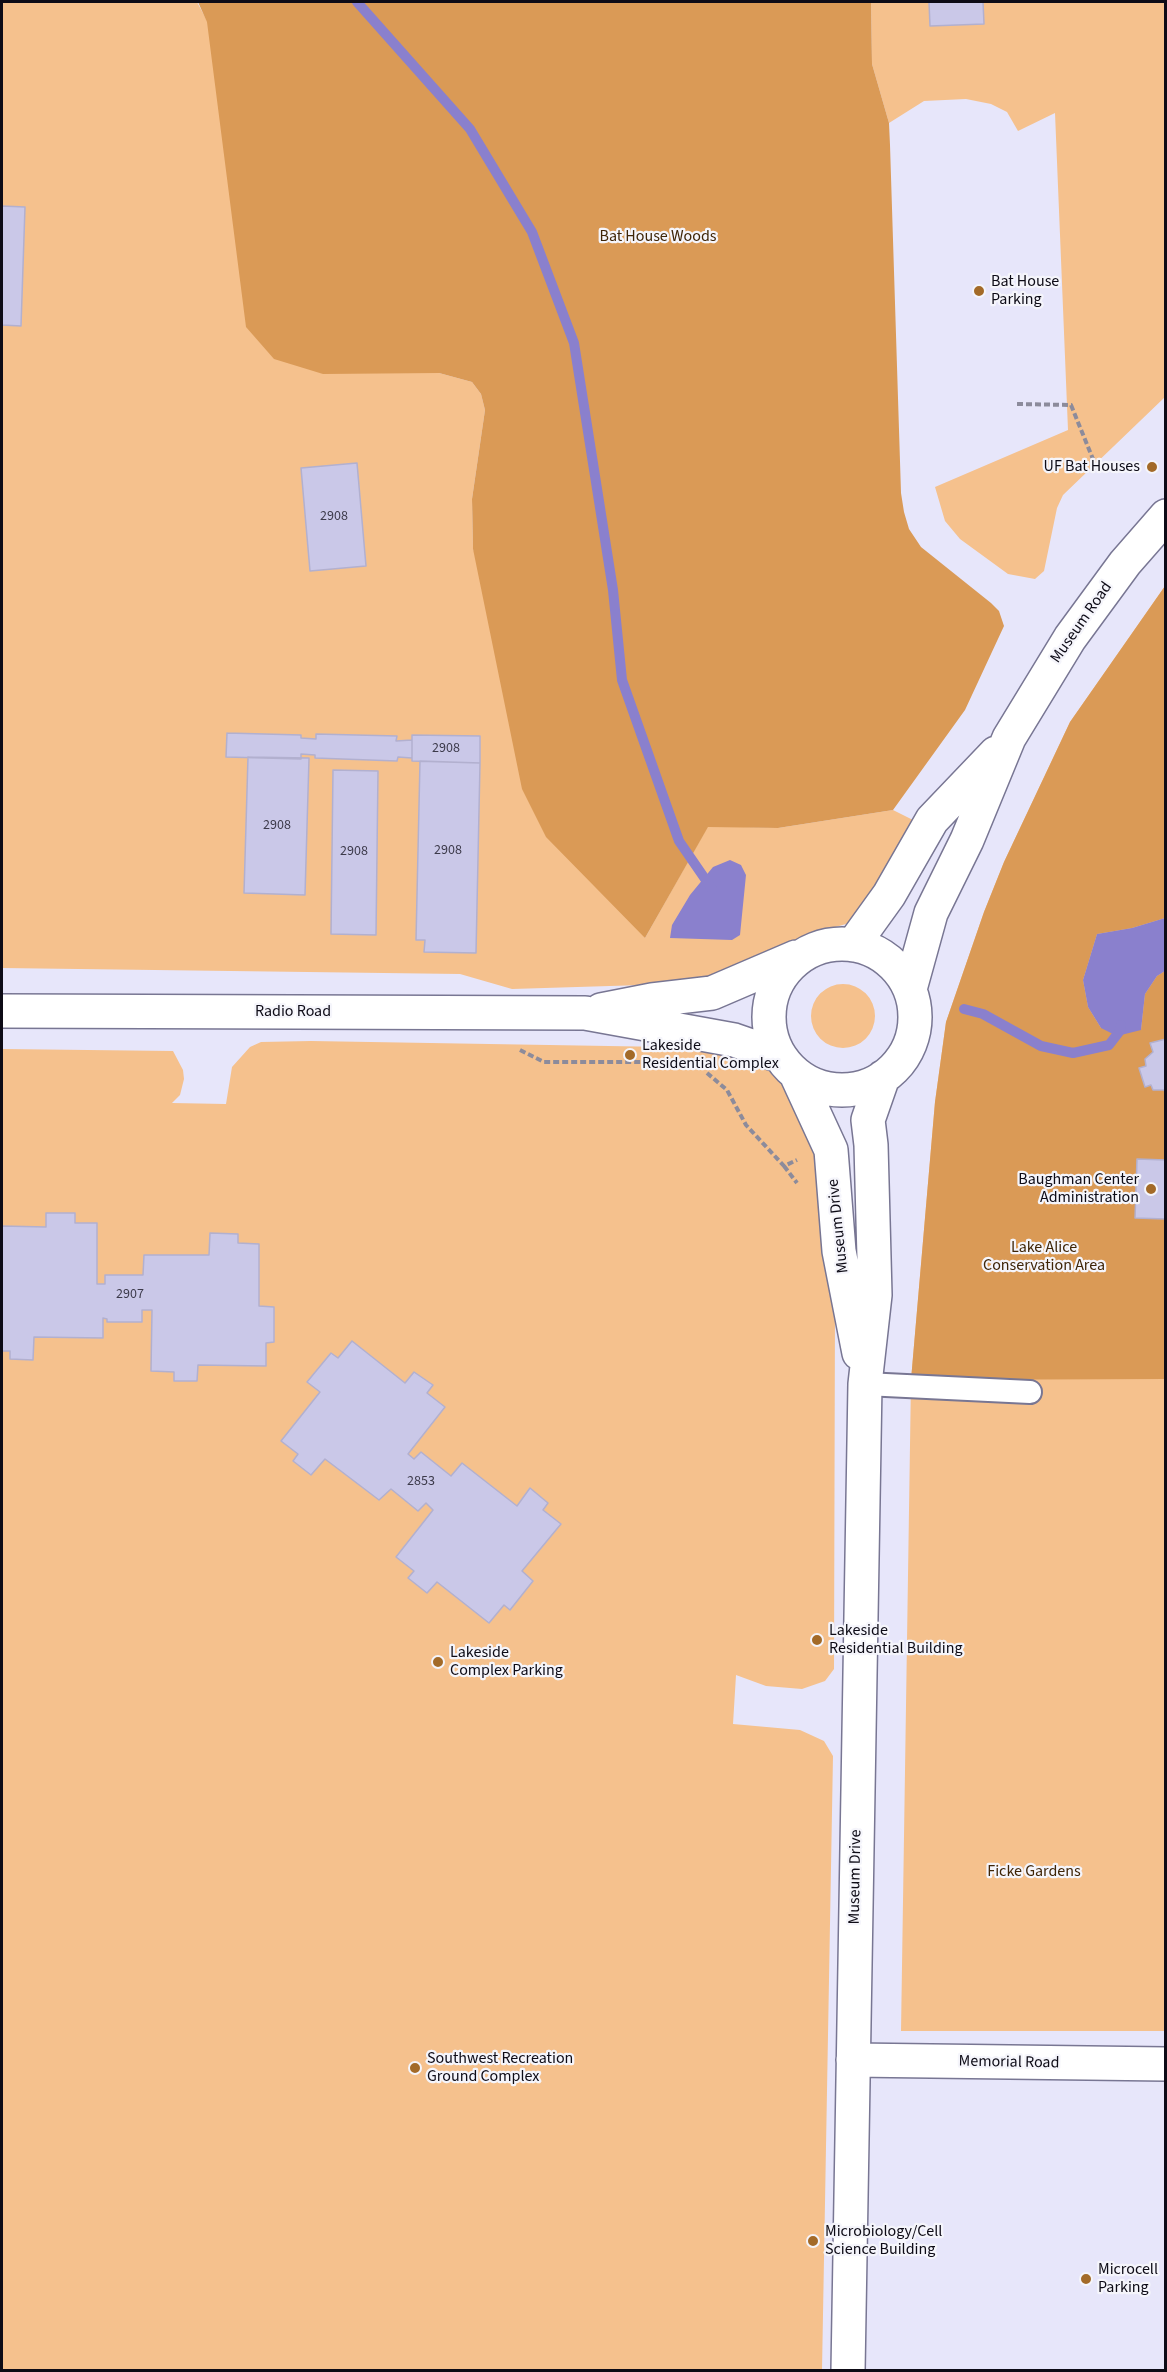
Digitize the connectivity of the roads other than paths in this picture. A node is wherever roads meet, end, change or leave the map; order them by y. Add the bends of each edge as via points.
1 (1166, 516) edge
2 (1009, 738) junction
3 (853, 945) junction
4 (805, 954) junction
5 (910, 989) junction
6 (2, 1011) edge
7 (585, 1013) junction
8 (788, 1065) junction
9 (883, 1077) junction
10 (865, 1384) junction
11 (1030, 1392) dead end
12 (853, 2060) junction
13 (1166, 2064) edge
14 (848, 2370) edge

1 - 2 street, Museum Road via 1125,563 1070,638
2 - 3 street, Museum Road via 932,820 889,895
2 - 5 street, Museum Road via 967,840 931,913
3 - 4 street, Museum Road via 828,945
3 - 5 street, Museum Road via 877,952 897,968
4 - 7 street, Radio Road via 712,993
4 - 8 street, Museum Road via 786,970 774,990 769,1012 771,1035
5 - 9 street, Museum Road via 915,1013 912,1038 901,1060
6 - 7 street, Radio Road
7 - 8 street, Radio Road via 734,1040
8 - 9 street, Museum Road via 816,1085 839,1090 862,1087
8 - 10 street, Museum Drive via 831,1150 839,1251
9 - 10 street, Museum Drive via 868,1119 875,1295
10 - 11 lane
10 - 12 street, Museum Drive
12 - 13 street, Memorial Road
12 - 14 street, Museum Drive

